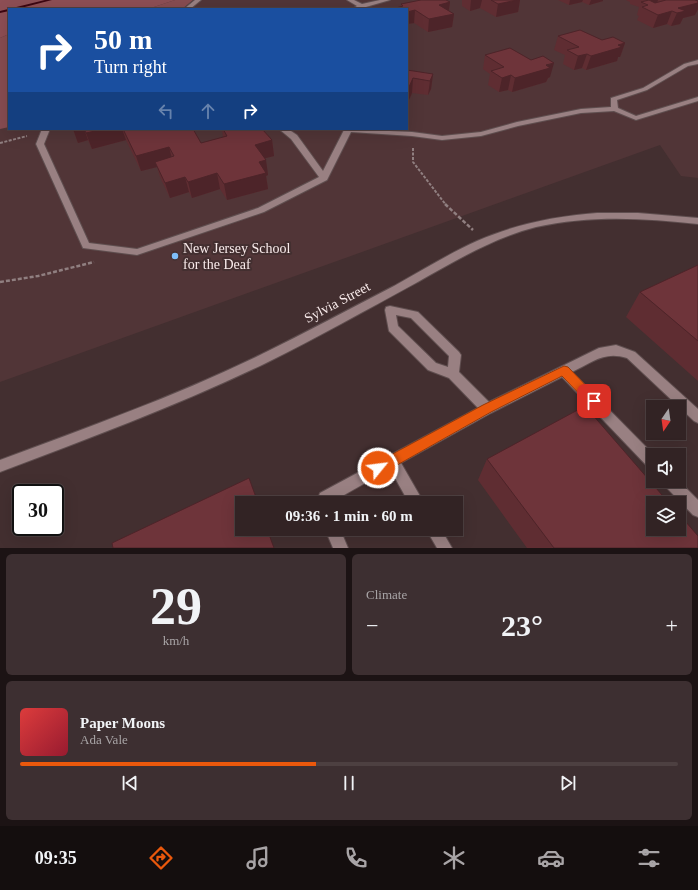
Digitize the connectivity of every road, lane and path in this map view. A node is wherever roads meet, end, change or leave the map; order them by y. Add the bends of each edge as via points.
1 (198, 0) edge
2 (350, 0) edge
3 (387, 0) edge
4 (188, 8) edge
5 (358, 8) edge
6 (698, 62) edge
7 (698, 99) edge
8 (615, 108) junction
9 (45, 130) edge
10 (284, 130) edge
11 (348, 130) edge
12 (412, 134) junction
13 (0, 143) edge
14 (324, 178) junction
15 (698, 221) edge
16 (479, 244) junction
17 (99, 261) dead end
18 (0, 282) edge
19 (378, 298) junction
20 (390, 310) junction
21 (564, 371) junction
22 (453, 374) junction
23 (487, 409) junction
24 (698, 417) edge
25 (646, 456) edge
26 (392, 461) junction
27 (0, 466) edge
28 (677, 488) edge
29 (329, 496) edge
30 (413, 496) edge
31 (698, 510) edge
32 (335, 536) edge
33 (437, 536) edge
34 (341, 548) edge
35 (445, 548) edge

1 - 4 street
2 - 5 street
3 - 5 street
6 - 8 street via 686,65 645,89 613,99
7 - 8 street via 636,118
8 - 12 street via 581,111 481,134 442,138
9 - 13 path
9 - 14 street via 40,144 86,246 137,252 261,210
10 - 14 street via 294,137
11 - 12 street
11 - 14 street
12 - 16 path via 413,162 443,202 472,228
15 - 16 street, Sylvia Street via 641,216 573,218 508,232
16 - 19 street, Sylvia Street
17 - 18 path via 38,276
19 - 20 street
19 - 27 street, Sylvia Street via 192,392 113,425
20 - 22 street via 393,328 432,367
20 - 22 street via 414,315 455,355
21 - 23 street
21 - 24 street via 603,351 616,350 626,353
21 - 25 street
22 - 23 street
23 - 26 street
26 - 29 street
26 - 30 street
28 - 31 street
32 - 34 street
33 - 35 street

